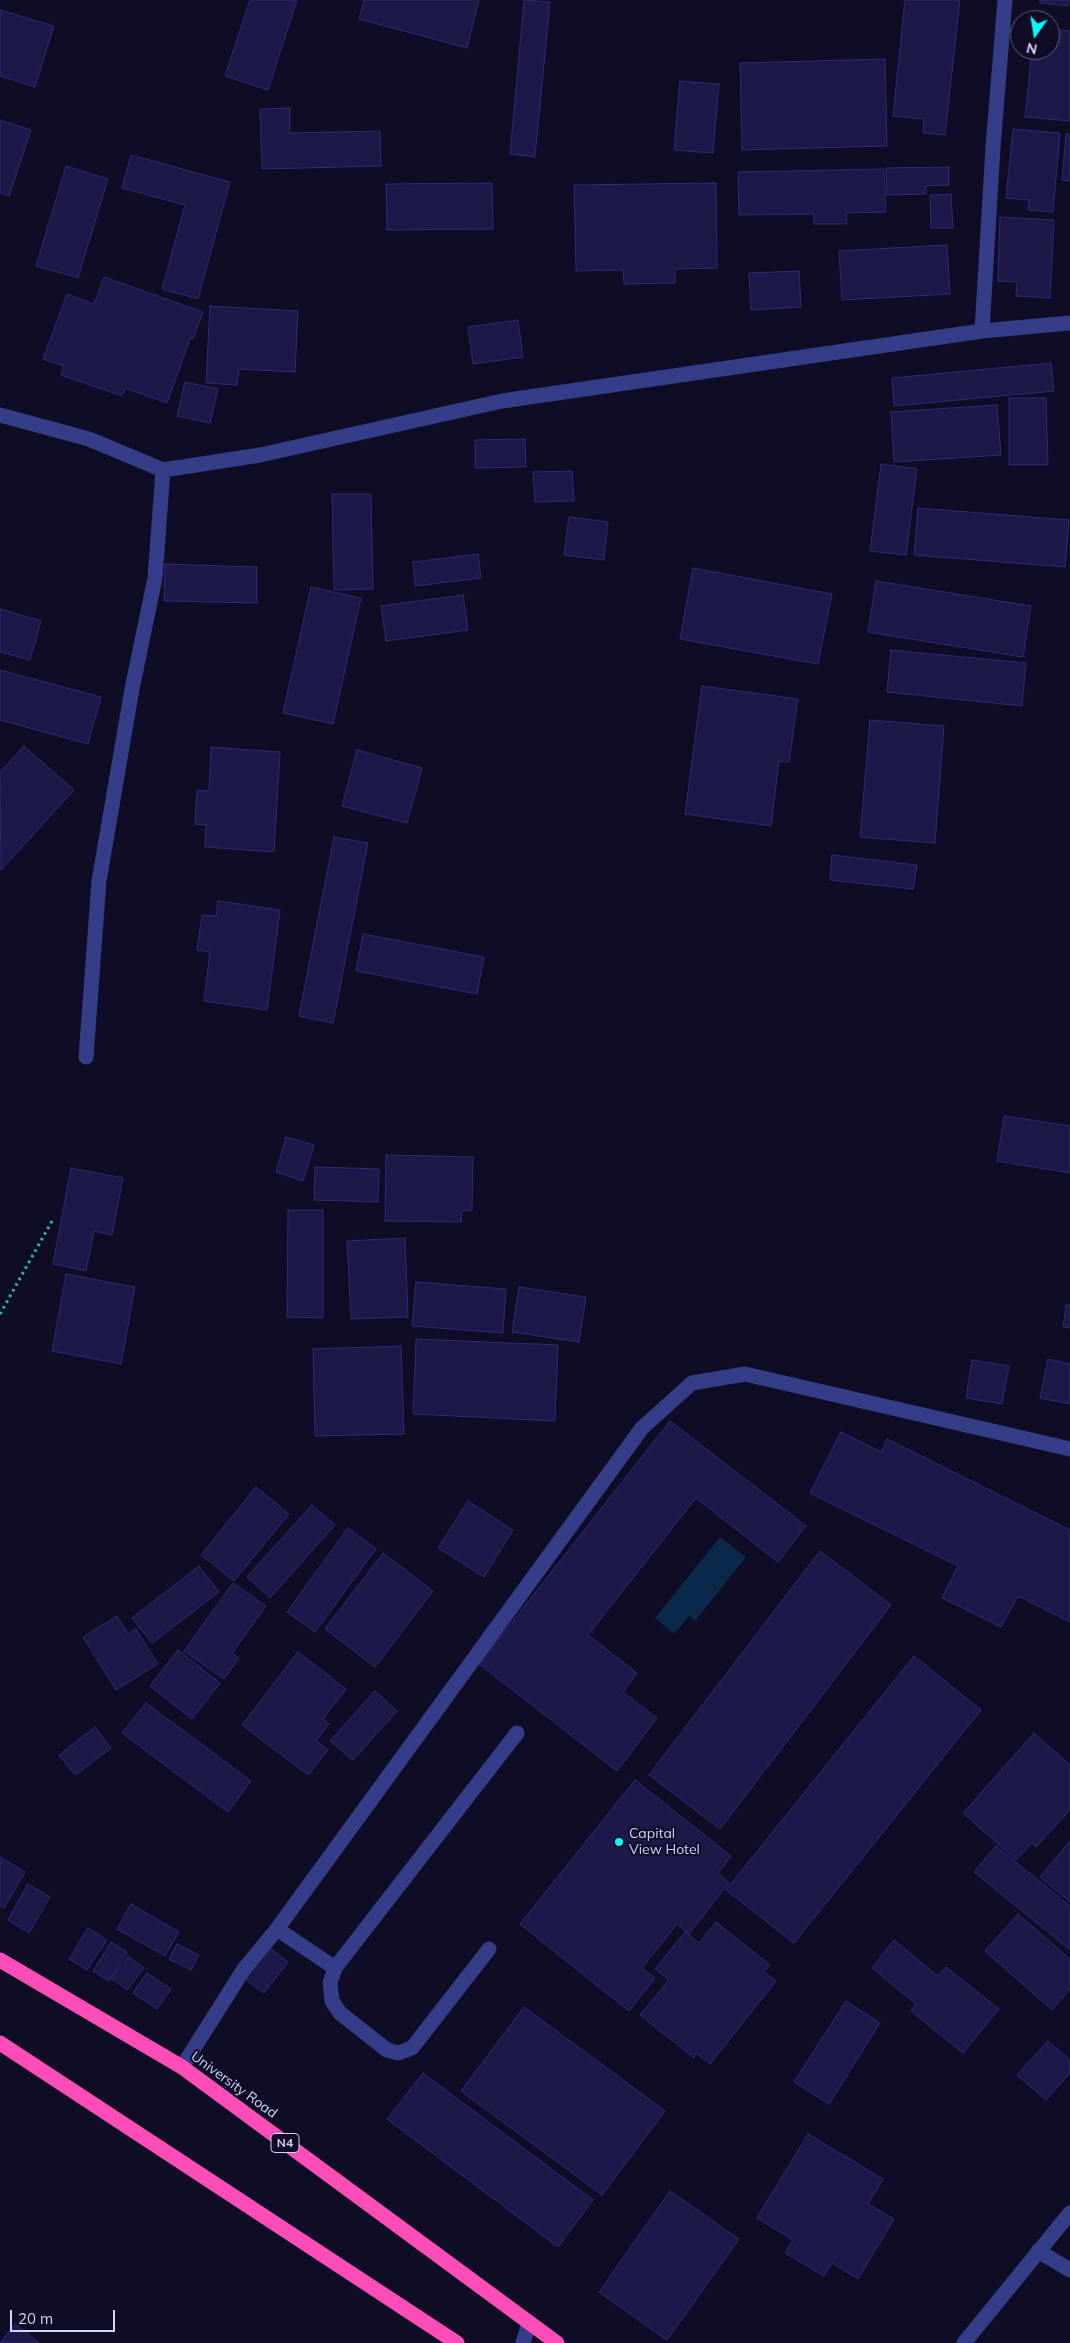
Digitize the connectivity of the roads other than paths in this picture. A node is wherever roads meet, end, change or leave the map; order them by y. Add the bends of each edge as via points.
1 (1005, 0) edge
2 (1070, 323) edge
3 (982, 331) junction
4 (0, 415) edge
5 (163, 470) junction
6 (86, 1057) dead end
7 (1070, 1449) edge
8 (517, 1733) dead end
9 (277, 1928) junction
10 (489, 1949) dead end
11 (0, 1960) edge
12 (335, 1968) junction
13 (0, 2043) edge
14 (182, 2067) junction
15 (1070, 2213) edge
16 (1038, 2251) junction
17 (1070, 2270) edge
18 (529, 2323) junction
19 (457, 2343) edge
20 (523, 2343) edge
21 (557, 2343) edge
22 (964, 2343) edge

1 - 3 street
2 - 3 street
3 - 5 street via 502,401 260,455
4 - 5 street via 89,439
5 - 6 street via 155,578 99,881
7 - 9 street via 745,1374 692,1383 642,1428
8 - 12 street
9 - 12 street
9 - 14 street via 244,1969
10 - 12 street via 412,2048 398,2053 387,2050 340,2013 332,2002 330,1983
11 - 14 highway, University Road / N4
13 - 19 highway
14 - 18 highway, University Road / N4
15 - 16 street
16 - 17 street
16 - 22 street
18 - 20 street
18 - 21 highway, University Road / N4

